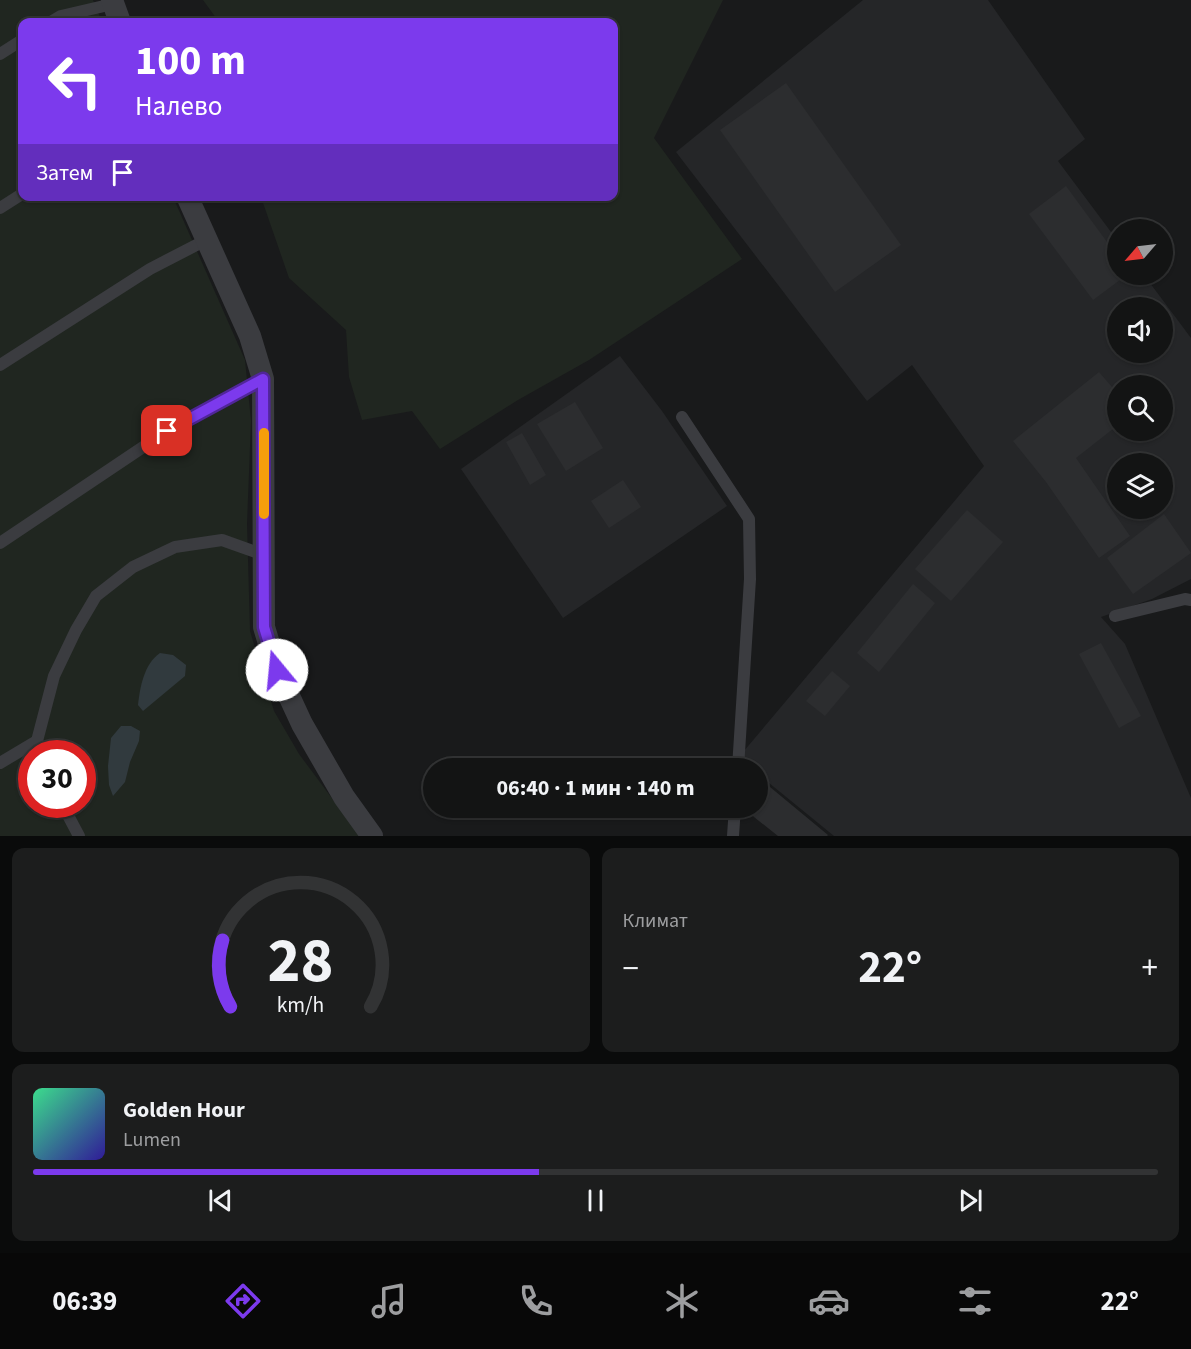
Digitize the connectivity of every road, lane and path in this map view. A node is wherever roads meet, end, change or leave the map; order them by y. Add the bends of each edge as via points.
1 (115, 9) edge
2 (58, 18) edge
3 (18, 43) edge
4 (0, 54) edge
5 (18, 197) edge
6 (189, 201) edge
7 (0, 208) edge
8 (206, 240) junction
9 (0, 365) edge
10 (263, 379) junction
11 (682, 417) dead end
12 (0, 543) edge
13 (264, 555) junction
14 (1191, 600) edge
15 (1115, 616) dead end
16 (38, 740) edge
17 (18, 753) edge
18 (739, 758) edge
19 (0, 763) edge
20 (69, 818) edge
21 (734, 818) edge
22 (79, 836) edge
23 (372, 836) edge
24 (733, 836) edge

1 - 2 lane
3 - 4 lane
5 - 7 lane
6 - 8 street
8 - 9 lane via 150,269
8 - 10 street via 250,336
10 - 12 lane via 167,431
10 - 13 street
11 - 18 lane via 749,519 750,579
13 - 16 lane via 222,540 175,548 133,567 96,596 54,676
13 - 23 street via 264,627 277,670 302,724 344,797
14 - 15 lane
17 - 19 lane
20 - 22 lane
21 - 24 lane

